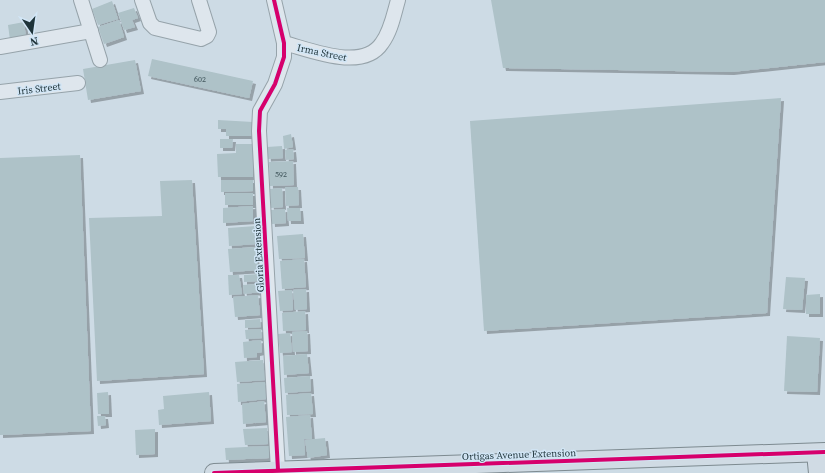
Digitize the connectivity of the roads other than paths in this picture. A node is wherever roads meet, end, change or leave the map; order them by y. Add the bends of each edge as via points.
1 (81, 0) edge
2 (142, 0) edge
3 (199, 0) edge
4 (274, 0) edge
5 (398, 0) edge
6 (91, 31) junction
7 (284, 43) junction
8 (0, 47) edge
9 (100, 60) dead end
10 (78, 83) dead end
11 (0, 92) edge
12 (821, 453) edge
13 (278, 470) junction
14 (214, 473) edge
15 (818, 473) edge

1 - 6 street
2 - 3 street via 150,23 155,28 201,39 209,32
4 - 7 street, Gloria Extension
5 - 7 street, Irma Street via 394,17 382,44 365,56 343,58
6 - 8 street
6 - 9 street
7 - 13 street, Gloria Extension via 284,57 275,84 260,111 259,131
10 - 11 street, Iris Street
12 - 13 main road, Ortigas Avenue Extension
12 - 15 main road
13 - 14 main road, Ortigas Avenue Extension

